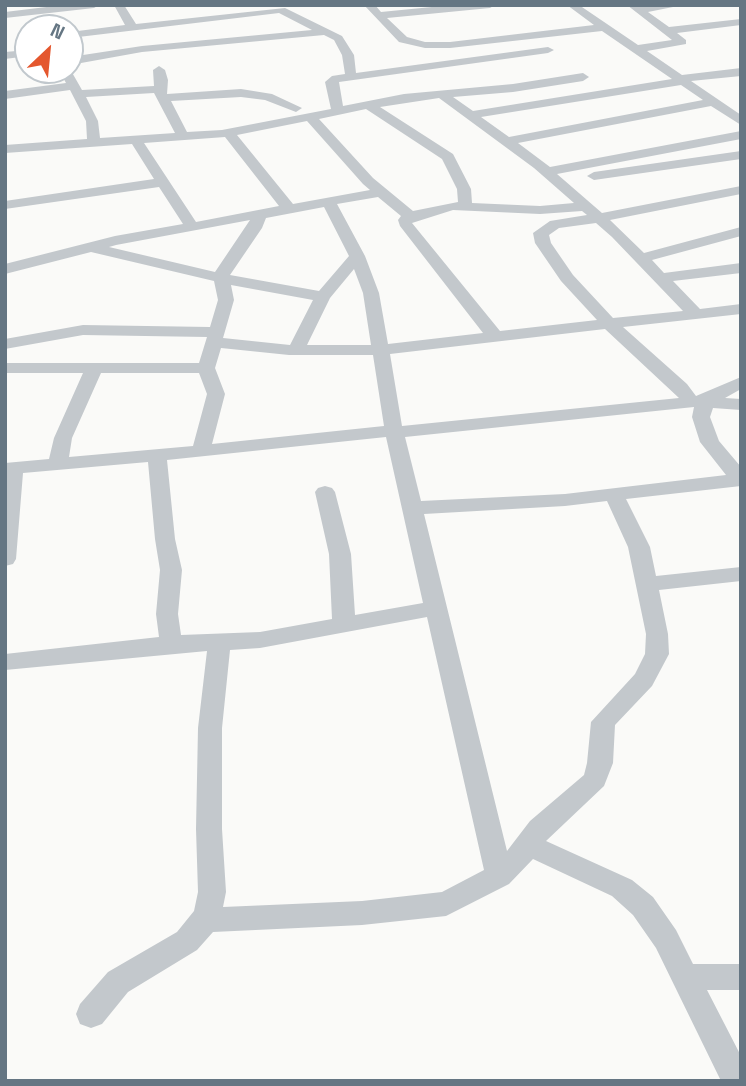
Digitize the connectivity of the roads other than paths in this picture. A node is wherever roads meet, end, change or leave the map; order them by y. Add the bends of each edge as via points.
1 (94, 5) edge
2 (119, 5) edge
3 (369, 5) edge
4 (489, 5) edge
5 (572, 5) edge
6 (678, 5) edge
7 (278, 8) edge
8 (635, 8) edge
9 (25, 9) edge
10 (5, 15) edge
11 (379, 15) junction
12 (741, 22) edge
13 (132, 27) junction
14 (605, 27) junction
15 (668, 31) junction
16 (324, 32) junction
17 (84, 33) edge
18 (529, 36) junction
19 (637, 49) junction
20 (557, 57) junction
21 (84, 59) edge
22 (159, 70) dead end
23 (741, 72) edge
24 (351, 76) junction
25 (583, 77) junction
26 (684, 80) junction
27 (73, 84) edge
28 (76, 90) junction
29 (160, 93) junction
30 (441, 94) junction
31 (606, 94) junction
32 (5, 95) edge
33 (715, 102) junction
34 (370, 106) junction
35 (296, 108) dead end
36 (338, 113) junction
37 (472, 115) junction
38 (311, 118) junction
39 (741, 121) edge
40 (228, 133) junction
41 (741, 135) edge
42 (183, 137) junction
43 (135, 139) junction
44 (509, 141) junction
45 (94, 142) junction
46 (5, 149) edge
47 (741, 155) edge
48 (552, 177) junction
49 (162, 182) junction
50 (741, 190) edge
51 (381, 192) junction
52 (328, 201) junction
53 (5, 205) edge
54 (465, 205) junction
55 (585, 207) junction
56 (289, 209) junction
57 (260, 214) junction
58 (411, 217) junction
59 (599, 218) junction
60 (192, 226) junction
61 (741, 231) edge
62 (88, 247) junction
63 (357, 256) junction
64 (642, 258) junction
65 (741, 268) edge
66 (6, 269) edge
67 (221, 277) junction
68 (663, 278) junction
69 (323, 297) junction
70 (741, 309) edge
71 (696, 314) junction
72 (609, 324) junction
73 (216, 337) junction
74 (496, 338) junction
75 (5, 344) edge
76 (296, 350) junction
77 (380, 350) junction
78 (5, 368) edge
79 (94, 368) junction
80 (206, 368) junction
81 (741, 382) edge
82 (698, 402) junction
83 (741, 405) edge
84 (394, 432) junction
85 (201, 450) junction
86 (157, 454) junction
87 (57, 466) junction
88 (10, 469) edge
89 (740, 479) edge
90 (325, 492) dead end
91 (613, 493) junction
92 (412, 508) junction
93 (6, 550) edge
94 (5, 559) edge
95 (741, 574) edge
96 (646, 584) junction
97 (436, 608) junction
98 (344, 624) junction
99 (219, 643) junction
100 (171, 644) junction
101 (5, 662) edge
102 (528, 845) junction
103 (499, 876) junction
104 (204, 920) junction
105 (685, 977) junction
106 (741, 977) edge
107 (91, 1014) dead end
108 (737, 1081) edge

1 - 9 street
2 - 13 street
3 - 11 street
4 - 11 street via 440,15
5 - 14 street
6 - 8 street
7 - 13 street
7 - 16 street
8 - 15 street
9 - 10 street
11 - 18 street via 406,42 440,46 466,39
12 - 15 street
13 - 17 street
14 - 18 street
14 - 19 street
15 - 19 street via 681,43
16 - 21 street
16 - 24 street via 345,47
18 - 20 street
19 - 26 street
20 - 24 street
20 - 25 street
22 - 29 street
23 - 26 street
24 - 36 street via 331,82
25 - 30 street
25 - 31 street
26 - 31 street
26 - 33 street
27 - 28 street
28 - 29 street
28 - 32 street
28 - 45 street via 92,121
29 - 35 street via 241,93
29 - 42 street
30 - 34 street
30 - 37 street
31 - 37 street
33 - 39 street
33 - 44 street
34 - 36 street
34 - 54 street via 449,157 464,189
36 - 38 street
37 - 44 street
38 - 40 street
38 - 51 street
40 - 42 street
40 - 56 street
41 - 48 street
42 - 43 street
43 - 45 street
43 - 49 street
44 - 48 street
45 - 46 street
47 - 48 street
48 - 55 street
49 - 53 street
49 - 60 street
50 - 59 street
51 - 52 street
51 - 58 street
52 - 56 street
52 - 63 street
54 - 55 street via 540,210
54 - 58 street
55 - 59 street
56 - 57 street
57 - 60 street
57 - 67 street
58 - 74 street via 405,222
59 - 64 street
59 - 72 street via 555,224 541,233 567,278
60 - 62 street
61 - 64 street
62 - 66 street
62 - 67 street
63 - 69 street
63 - 77 street via 371,293
64 - 68 street
65 - 68 street
67 - 69 street
67 - 73 street via 226,300
68 - 71 street
69 - 76 street
70 - 71 street
71 - 72 street
72 - 74 street
72 - 82 street
73 - 75 street via 83,330
73 - 76 street
73 - 80 street
74 - 77 street
76 - 77 street
77 - 84 street
78 - 79 street
79 - 80 street
79 - 87 street via 66,429
80 - 85 street via 216,394
81 - 82 street
82 - 83 street
82 - 84 street
82 - 89 street via 705,432
84 - 85 street
84 - 92 street
85 - 86 street
86 - 87 street
86 - 100 street via 171,570 167,614
87 - 88 street
88 - 93 street
89 - 91 street
90 - 98 street via 340,554
91 - 92 street
91 - 96 street via 639,547
92 - 97 street
93 - 94 street
95 - 96 street
96 - 102 street via 657,634 652,666 603,722 595,779
97 - 98 street
97 - 103 street
98 - 99 street
99 - 100 street
99 - 104 street via 211,728 212,892
100 - 101 street
102 - 103 street
102 - 105 street via 622,888 643,906
103 - 104 street via 446,904
104 - 107 street via 187,941 118,982
105 - 106 street
105 - 108 street

